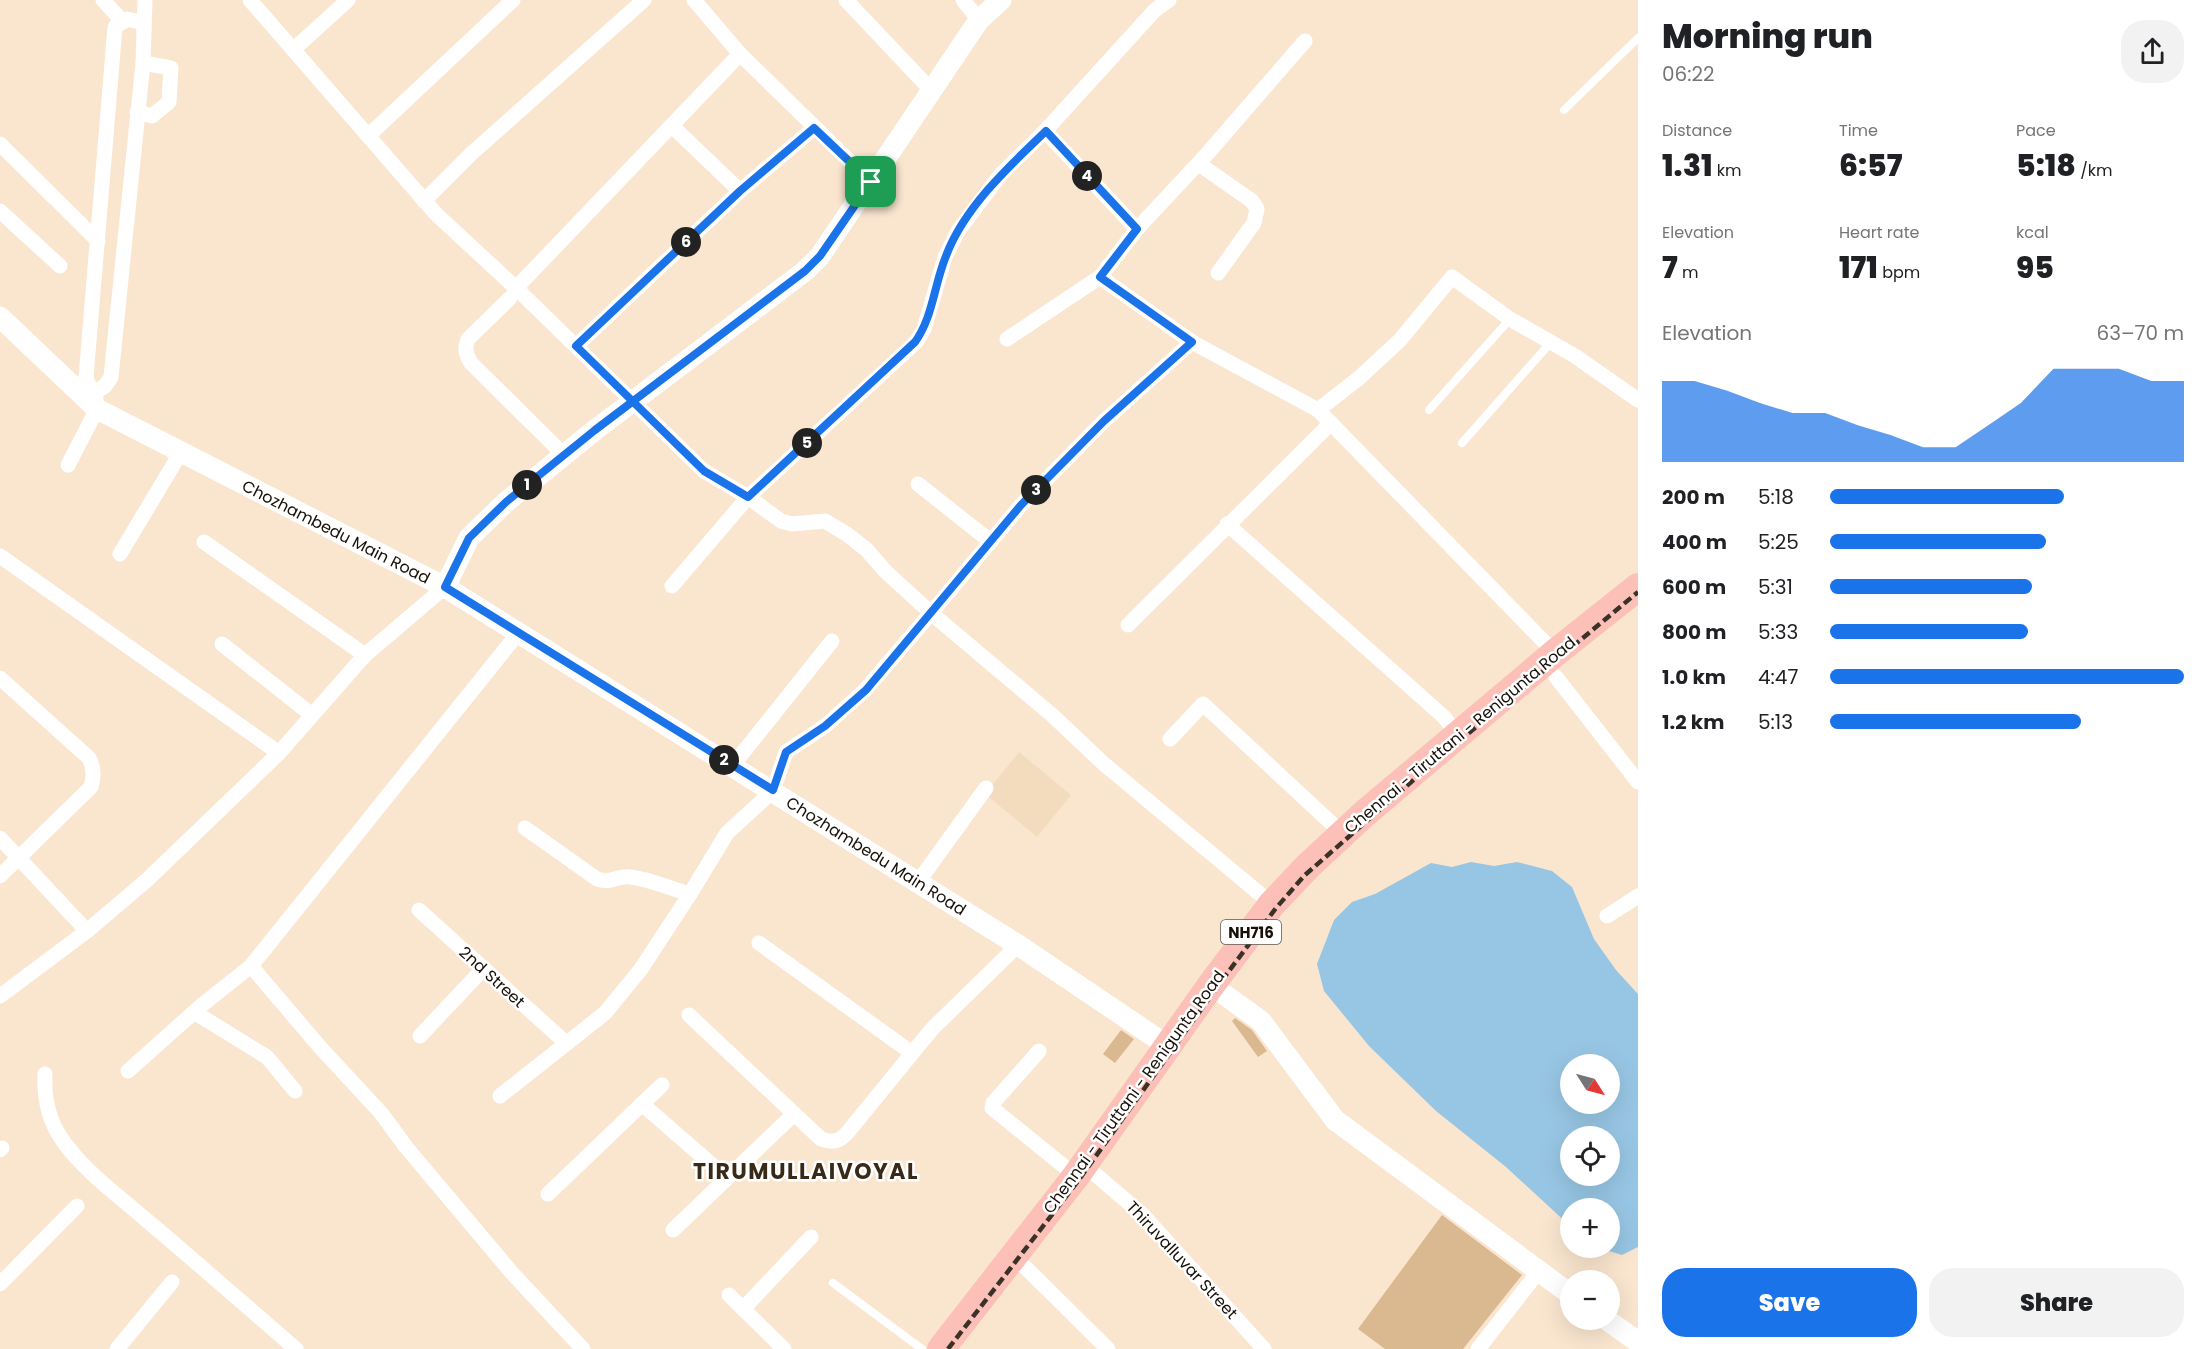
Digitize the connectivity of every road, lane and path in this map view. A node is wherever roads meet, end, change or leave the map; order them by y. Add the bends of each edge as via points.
1 (103, 0) edge
2 (145, 0) edge
3 (250, 0) edge
4 (348, 0) edge
5 (513, 0) edge
6 (644, 0) edge
7 (694, 0) edge
8 (846, 0) edge
9 (963, 0) edge
10 (1001, 0) edge
11 (1169, 0) edge
12 (1150, 5) edge
13 (979, 20) junction
14 (123, 22) junction
15 (144, 27) junction
16 (1638, 38) edge
17 (1305, 40) dead end
18 (293, 50) junction
19 (740, 54) junction
20 (143, 63) junction
21 (932, 91) junction
22 (1564, 110) dead end
23 (137, 112) junction
24 (672, 126) junction
25 (814, 128) junction
26 (1046, 131) junction
27 (368, 136) junction
28 (0, 144) edge
29 (1199, 164) junction
30 (871, 182) junction
31 (740, 191) junction
32 (424, 201) junction
33 (0, 211) edge
34 (1137, 229) junction
35 (99, 241) junction
36 (60, 266) dead end
37 (1218, 273) dead end
38 (1100, 277) junction
39 (121, 286) junction
40 (92, 287) junction
41 (513, 293) junction
42 (0, 317) edge
43 (1510, 319) junction
44 (1007, 339) dead end
45 (1192, 342) junction
46 (1551, 342) junction
47 (576, 346) junction
48 (1638, 400) edge
49 (96, 401) junction
50 (632, 403) junction
51 (1318, 410) junction
52 (1429, 410) dead end
53 (1330, 423) junction
54 (1462, 444) dead end
55 (181, 452) junction
56 (564, 454) junction
57 (68, 465) dead end
58 (918, 484) dead end
59 (748, 497) junction
60 (1227, 524) junction
61 (990, 541) junction
62 (204, 542) dead end
63 (120, 554) dead end
64 (0, 556) edge
65 (672, 586) dead end
66 (445, 587) junction
67 (1638, 587) edge
68 (1638, 609) edge
69 (930, 613) junction
70 (1128, 625) dead end
71 (519, 632) junction
72 (832, 641) dead end
73 (222, 644) dead end
74 (365, 655) junction
75 (1556, 665) junction
76 (0, 678) edge
77 (312, 715) junction
78 (1458, 735) junction
79 (1170, 739) dead end
80 (279, 753) junction
81 (733, 765) junction
82 (1638, 782) edge
83 (986, 788) dead end
84 (773, 790) junction
85 (525, 828) dead end
86 (1342, 834) junction
87 (0, 838) edge
88 (19, 858) junction
89 (0, 876) edge
90 (918, 882) junction
91 (690, 894) junction
92 (1638, 896) edge
93 (1272, 904) junction
94 (419, 910) dead end
95 (1607, 916) dead end
96 (87, 931) junction
97 (759, 943) dead end
98 (1018, 945) junction
99 (251, 966) junction
100 (483, 969) junction
101 (1219, 990) junction
102 (0, 996) edge
103 (194, 1012) junction
104 (689, 1015) dead end
105 (420, 1036) dead end
106 (566, 1043) junction
107 (1168, 1046) junction
108 (1039, 1051) dead end
109 (912, 1053) junction
110 (128, 1071) dead end
111 (45, 1074) dead end
112 (662, 1085) dead end
113 (295, 1090) dead end
114 (500, 1096) dead end
115 (642, 1104) junction
116 (794, 1114) junction
117 (1086, 1175) junction
118 (726, 1177) junction
119 (548, 1194) dead end
120 (1063, 1204) junction
121 (77, 1206) dead end
122 (673, 1230) dead end
123 (811, 1237) dead end
124 (1025, 1266) junction
125 (1539, 1271) junction
126 (172, 1282) dead end
127 (833, 1283) dead end
128 (0, 1284) edge
129 (1560, 1287) edge
130 (729, 1295) dead end
131 (743, 1309) junction
132 (1620, 1329) edge
133 (1638, 1342) edge
134 (117, 1349) edge
135 (296, 1349) edge
136 (583, 1349) edge
137 (784, 1349) edge
138 (922, 1349) edge
139 (941, 1349) edge
140 (960, 1349) edge
141 (1108, 1349) edge
142 (1264, 1349) edge
143 (1478, 1349) edge

1 - 14 street
2 - 15 street
3 - 18 street
4 - 18 street
5 - 27 street
6 - 32 street via 472,153
7 - 19 street
8 - 21 street
9 - 13 street
10 - 13 street
11 - 12 street
12 - 26 street
13 - 21 street
14 - 15 street via 140,22
14 - 35 street via 116,27
15 - 20 street
16 - 22 lane
17 - 29 street
18 - 27 street
19 - 24 street
19 - 25 street
20 - 23 street
20 - 23 street via 171,68 169,102 152,116
21 - 30 street
23 - 39 street
24 - 31 street
24 - 41 street
25 - 30 street
25 - 31 street
26 - 34 street
26 - 59 street via 1001,174 958,231 945,257 924,329 915,342
27 - 32 street
28 - 35 street
29 - 34 street
29 - 37 street via 1252,201 1257,209 1254,223
30 - 50 street via 820,256 805,271
31 - 47 street
32 - 41 street
33 - 36 street
34 - 38 street
35 - 40 street
38 - 44 street
38 - 45 street
39 - 40 street
39 - 49 street via 111,377
40 - 49 street via 86,377
41 - 47 street
41 - 56 street via 468,339 466,354
42 - 49 street, Chozhambedu Main Road
43 - 46 street
43 - 51 street via 1452,278 1400,340
43 - 52 lane
45 - 51 street
45 - 61 street via 1104,421
46 - 48 street
46 - 54 lane
47 - 50 street
49 - 55 street, Chozhambedu Main Road
49 - 57 street
50 - 56 street
50 - 59 street via 704,471
51 - 53 street
53 - 60 street
53 - 75 street
55 - 63 street
55 - 66 street, Chozhambedu Main Road
56 - 66 street via 469,538
58 - 61 street
59 - 65 street
59 - 69 street via 782,521 825,521 848,535
60 - 70 street
60 - 78 street via 1444,717
61 - 69 street
62 - 74 street
64 - 80 street
66 - 71 street, Chozhambedu Main Road
66 - 74 street
67 - 75 highway, Chennai - Tiruttani - Renigunta Road / NH716
68 - 75 highway, Chennai - Tiruttani - Renigunta Road / NH716
69 - 84 street via 866,690 825,726 786,752
69 - 93 street
71 - 81 street, Chozhambedu Main Road
71 - 99 street
72 - 81 street
73 - 77 street
74 - 77 street
75 - 78 highway, Chennai - Tiruttani - Renigunta Road / NH716
75 - 82 street
75 - 101 highway, Chennai - Tiruttani - Renigunta Road / NH716 via 1320,879
76 - 88 street via 89,758 93,767 92,787
77 - 80 street
78 - 86 highway, Chennai - Tiruttani - Renigunta Road / NH716
79 - 86 street via 1203,704
80 - 96 street via 147,880
81 - 84 street, Chozhambedu Main Road
83 - 90 street
84 - 90 street, Chozhambedu Main Road
84 - 91 street via 728,832
85 - 91 street via 597,879 606,882 632,877
86 - 93 highway, Chennai - Tiruttani - Renigunta Road / NH716
87 - 88 street
88 - 89 street
88 - 96 street
90 - 98 street, Chozhambedu Main Road
91 - 106 street via 641,969 605,1013
92 - 95 street
93 - 101 highway, Chennai - Tiruttani - Renigunta Road / NH716
94 - 100 street, 2nd Street
96 - 102 street
97 - 109 street
98 - 107 street, Chozhambedu Main Road
98 - 109 street
99 - 103 street
99 - 136 street via 381,1113 512,1273
100 - 105 street
100 - 106 street, 2nd Street
101 - 107 highway, Chennai - Tiruttani - Renigunta Road / NH716
101 - 117 highway, Chennai - Tiruttani - Renigunta Road / NH716
101 - 125 street via 1261,1021 1335,1120
103 - 110 street
103 - 113 street via 267,1057
104 - 116 street
106 - 114 street
107 - 117 highway, Chennai - Tiruttani - Renigunta Road / NH716
108 - 117 street, Thiruvalluvar Street via 992,1108
109 - 116 street via 841,1139 821,1139
111 - 135 street via 44,1094 49,1112 67,1146 105,1184
112 - 115 street
115 - 118 street
115 - 119 street
116 - 118 street
117 - 120 highway, Chennai - Tiruttani - Renigunta Road / NH716
117 - 142 street, Thiruvalluvar Street via 1143,1215
118 - 122 street
120 - 124 highway, Chennai - Tiruttani - Renigunta Road / NH716
120 - 139 highway, Chennai - Tiruttani - Renigunta Road / NH716
121 - 128 street
123 - 131 street
124 - 140 highway, Chennai - Tiruttani - Renigunta Road / NH716
124 - 141 street
125 - 129 street
125 - 143 street
126 - 134 street
127 - 138 lane
130 - 131 street
131 - 137 street
132 - 133 street

